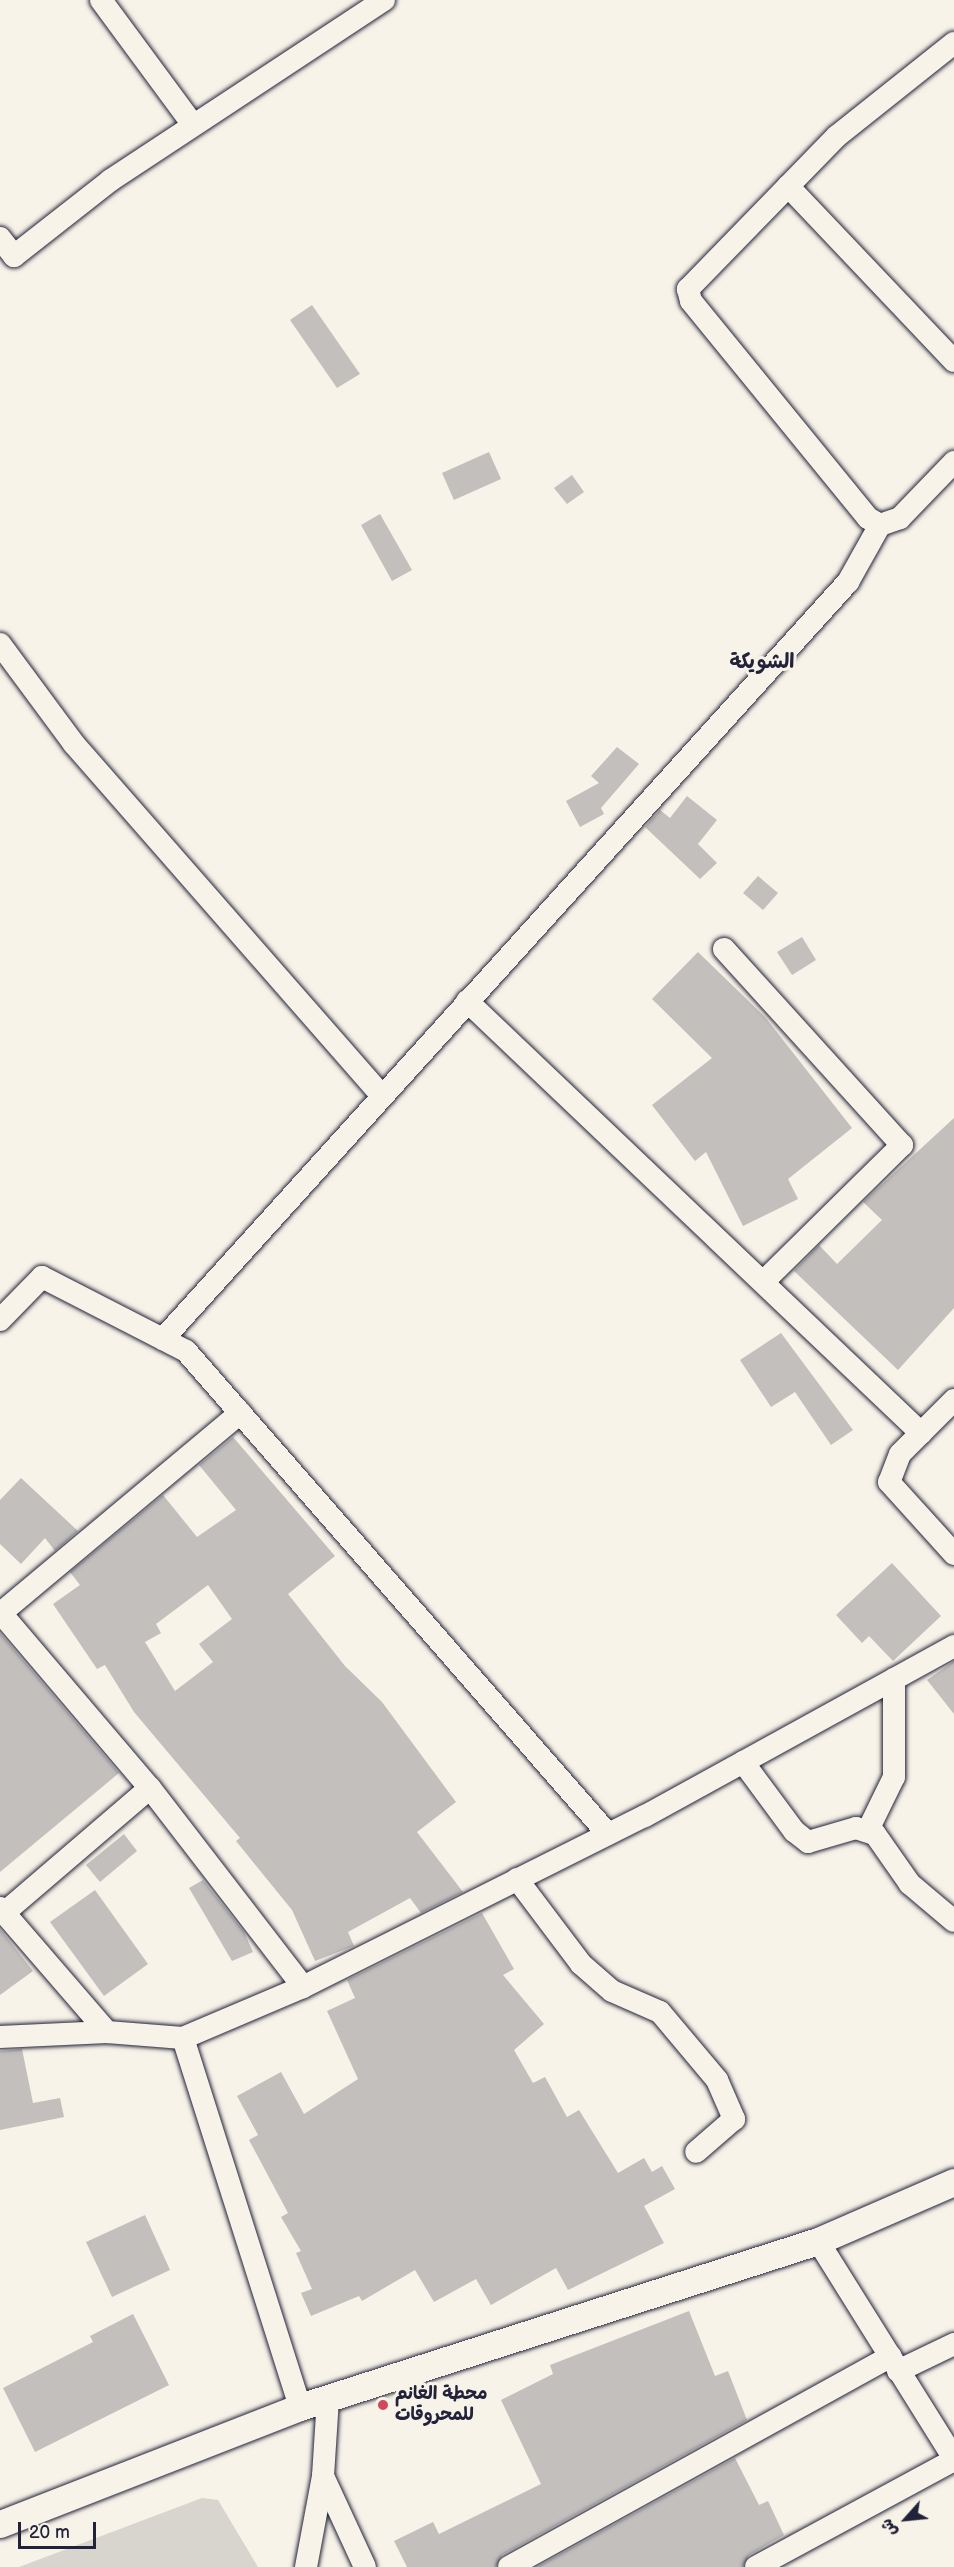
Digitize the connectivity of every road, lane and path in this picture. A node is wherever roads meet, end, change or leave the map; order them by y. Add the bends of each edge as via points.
1 (101, 0) edge
2 (384, 0) edge
3 (954, 43) edge
4 (194, 125) junction
5 (788, 186) junction
6 (0, 238) edge
7 (954, 361) edge
8 (954, 462) edge
9 (880, 525) junction
10 (0, 644) edge
11 (724, 949) dead end
12 (467, 1000) junction
13 (380, 1094) junction
14 (765, 1280) junction
15 (0, 1320) edge
16 (162, 1339) junction
17 (954, 1400) edge
18 (240, 1413) junction
19 (921, 1433) junction
20 (954, 1554) edge
21 (1, 1612) edge
22 (954, 1646) edge
23 (894, 1679) junction
24 (743, 1762) junction
25 (150, 1788) junction
26 (868, 1830) junction
27 (608, 1834) junction
28 (517, 1879) junction
29 (2, 1910) edge
30 (954, 1921) edge
31 (303, 1987) junction
32 (107, 2032) junction
33 (0, 2037) edge
34 (183, 2038) junction
35 (696, 2152) dead end
36 (954, 2182) edge
37 (818, 2241) junction
38 (954, 2344) edge
39 (894, 2364) junction
40 (328, 2398) junction
41 (300, 2407) junction
42 (954, 2460) edge
43 (323, 2476) junction
44 (0, 2524) edge
45 (306, 2567) edge
46 (365, 2567) edge
47 (509, 2567) edge
48 (756, 2567) edge

1 - 4 street
2 - 4 street
3 - 5 street via 850,124
4 - 6 street via 111,180 15,256
5 - 7 street
5 - 9 street via 699,273 688,289 691,301 868,518
8 - 9 street via 900,518
9 - 12 street via 848,582
10 - 13 street via 74,744
11 - 14 street via 902,1145
12 - 13 street
12 - 14 street
13 - 16 street
14 - 19 street
15 - 16 street via 42,1277
16 - 18 street via 186,1351
17 - 19 street
18 - 21 street
18 - 27 street
19 - 20 street via 900,1454 889,1482
21 - 25 street
22 - 23 street
23 - 24 street
23 - 26 street via 894,1777
24 - 26 street via 794,1831 808,1842 856,1828
24 - 27 street
25 - 29 street
25 - 31 street
26 - 30 street via 910,1884
27 - 28 street
28 - 31 street
28 - 35 street via 581,1964 612,1991 660,2012 717,2080 734,2119
29 - 32 street
31 - 34 street
32 - 33 street
32 - 34 street
34 - 41 street
36 - 37 street
37 - 39 street
37 - 40 street
38 - 39 street
39 - 42 street
39 - 47 street
40 - 41 street
40 - 43 street
41 - 44 street
42 - 48 street
43 - 45 street
43 - 46 street

